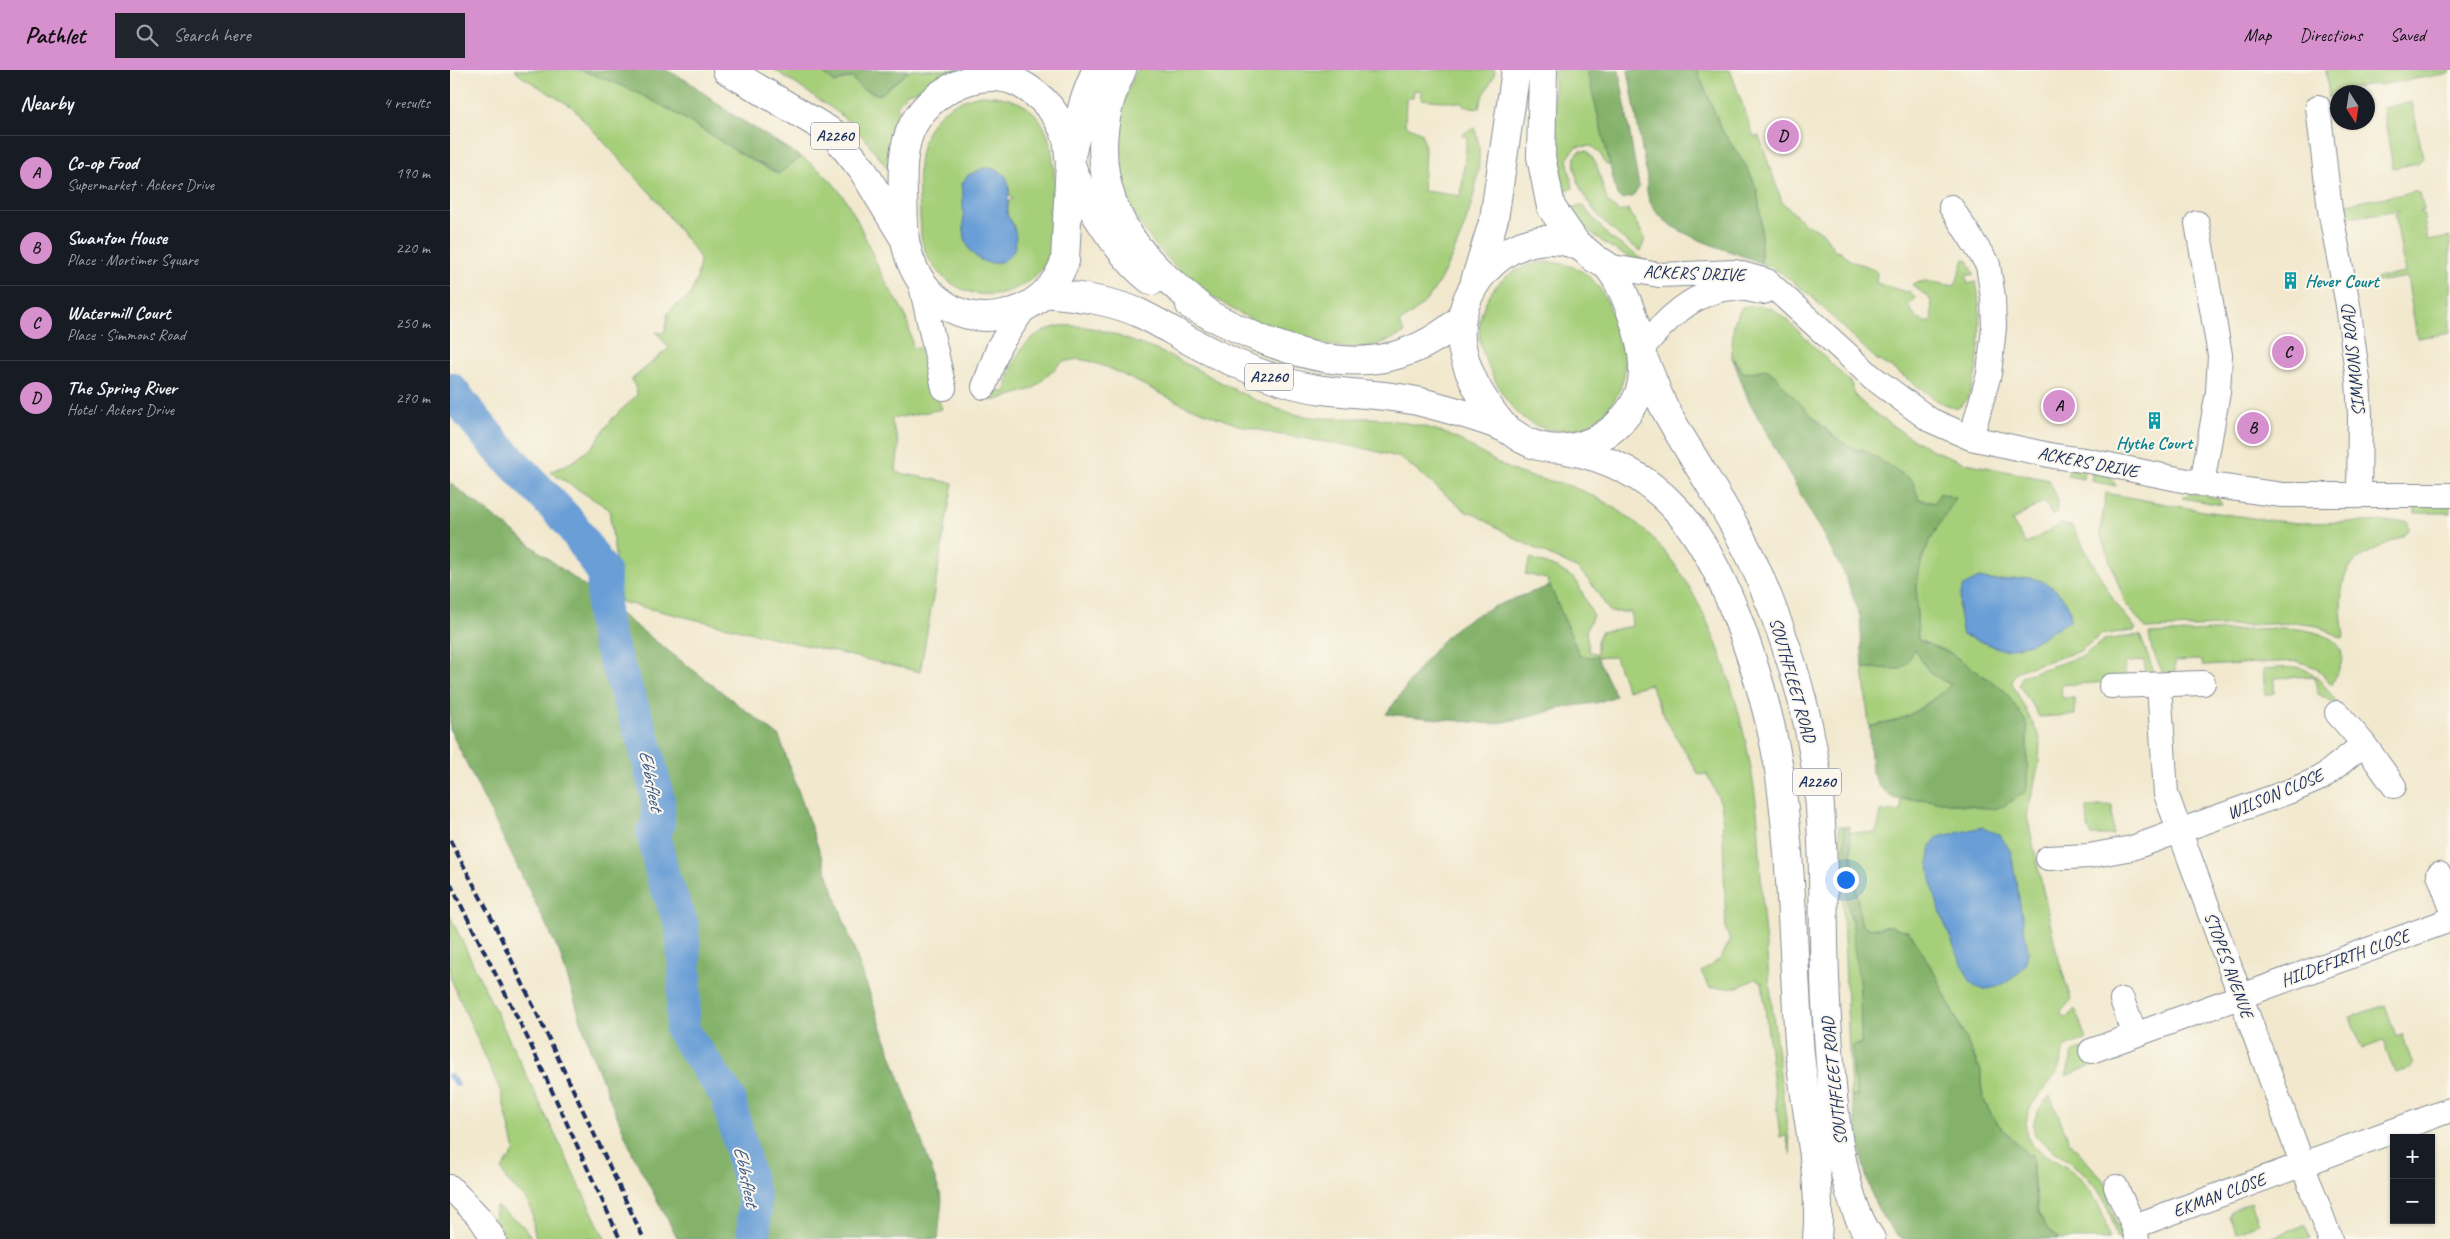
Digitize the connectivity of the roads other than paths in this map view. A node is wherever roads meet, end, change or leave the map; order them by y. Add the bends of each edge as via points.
1 (727, 70) edge
2 (1096, 70) edge
3 (1122, 70) edge
4 (1516, 70) edge
5 (1543, 70) edge
6 (2318, 107) dead end
7 (1070, 160) junction
8 (1952, 207) dead end
9 (2197, 223) dead end
10 (905, 240) junction
11 (1577, 245) junction
12 (1608, 266) junction
13 (1475, 281) junction
14 (922, 285) junction
15 (1776, 290) junction
16 (1035, 301) junction
17 (1212, 317) junction
18 (1462, 318) junction
19 (1642, 353) junction
20 (984, 387) dead end
21 (944, 388) dead end
22 (1504, 427) junction
23 (1971, 438) junction
24 (1562, 449) junction
25 (2202, 484) junction
26 (2450, 495) edge
27 (2359, 496) junction
28 (2203, 683) dead end
29 (2159, 685) junction
30 (2111, 686) dead end
31 (2337, 714) dead end
32 (2364, 744) junction
33 (2394, 786) dead end
34 (2179, 831) junction
35 (2048, 858) dead end
36 (2439, 874) dead end
37 (2450, 904) edge
38 (2450, 920) edge
39 (2240, 996) junction
40 (2122, 1000) dead end
41 (2135, 1035) junction
42 (2091, 1051) dead end
43 (2450, 1110) edge
44 (2303, 1164) junction
45 (450, 1187) edge
46 (2116, 1187) dead end
47 (2136, 1232) edge
48 (494, 1239) edge
49 (1816, 1239) edge
50 (1871, 1239) edge
51 (2330, 1239) edge

1 - 10 main road, A2260 via 832,133 862,169
2 - 7 main road via 1084,101
3 - 17 main road via 1113,89 1102,132 1109,194 1122,225 1156,268
4 - 13 main road via 1494,219
5 - 11 main road via 1540,157 1551,207
6 - 27 street, SIMMONS ROAD via 2330,210 2358,380
7 - 10 main road via 1068,141 1058,121 1048,105 1028,89 1012,80 991,77 956,85 927,105 908,137 903,184
7 - 16 main road via 1065,260 1061,272
7 - 17 main road, A2260 via 1085,195 1113,240 1145,276
8 - 23 street via 1988,265 1993,297 1994,327 1989,374
9 - 25 street via 2220,355 2218,392
10 - 14 main road via 913,269
11 - 12 main road
11 - 13 main road via 1535,242 1517,247 1505,253
12 - 15 street, ACKERS DRIVE via 1659,275 1746,273 1767,281
12 - 19 main road via 1628,301
13 - 18 main road
14 - 16 main road via 948,307 963,314 1002,315
14 - 21 street
15 - 19 street, ACKERS DRIVE via 1728,289 1701,296 1654,334
15 - 23 street, ACKERS DRIVE via 1872,377 1930,420
16 - 20 street via 999,346
16 - 22 main road, A2260 via 1095,300 1135,311 1214,354 1288,383 1326,392 1418,401
17 - 18 main road, A2260 via 1261,339 1306,354 1364,362 1383,360 1423,344 1446,332
18 - 22 main road via 1461,338 1472,378
19 - 24 main road via 1643,381 1630,412 1605,436
19 - 50 main road, SOUTHFLEET ROAD / A2260 via 1664,406 1748,551 1793,670 1813,754 1819,802 1826,999 1839,1142 1856,1211
22 - 24 main road, SOUTHFLEET ROAD via 1525,441
23 - 25 street, ACKERS DRIVE
24 - 49 main road, SOUTHFLEET ROAD / A2260 via 1610,461 1642,479 1673,505 1710,554 1760,684 1782,784 1800,1061 1817,1188
25 - 27 street, ACKERS DRIVE via 2282,495
26 - 27 street, ACKERS DRIVE
28 - 29 street
29 - 30 street
29 - 34 street, STOPES AVENUE via 2166,794
31 - 32 street
32 - 33 street
32 - 34 street, WILSON CLOSE via 2321,778
34 - 35 street, WILSON CLOSE via 2111,853
34 - 39 street, STOPES AVENUE
36 - 37 street
38 - 39 street, HILDEFIRTH CLOSE
39 - 41 street, HILDEFIRTH CLOSE
39 - 44 street, STOPES AVENUE
40 - 41 street
41 - 42 street, HILDEFIRTH CLOSE
43 - 44 street, EKMAN CLOSE
44 - 47 street, EKMAN CLOSE
44 - 51 street, STOPES AVENUE
45 - 48 street via 480,1218
46 - 47 street, EKMAN CLOSE

